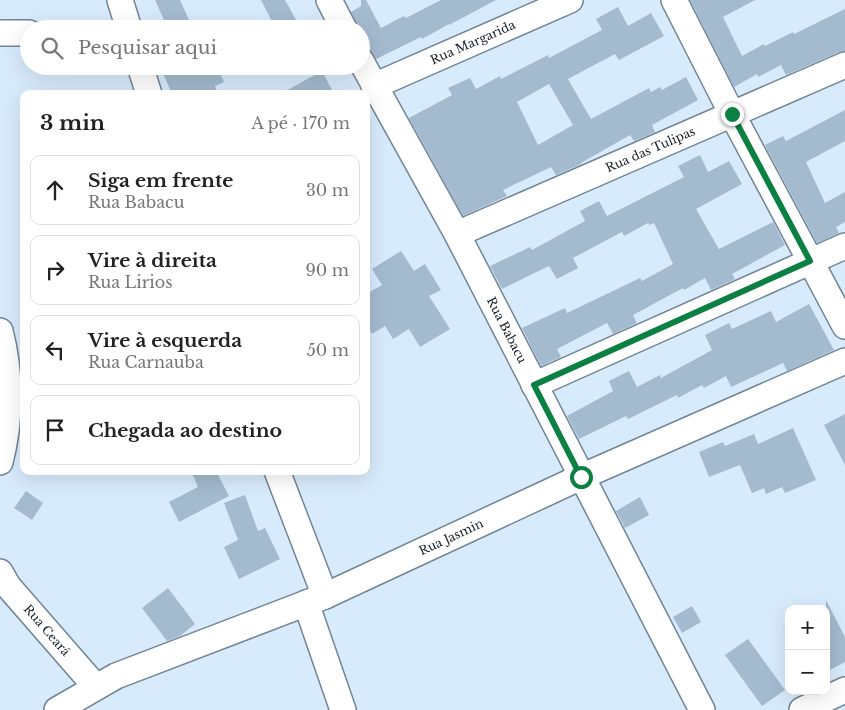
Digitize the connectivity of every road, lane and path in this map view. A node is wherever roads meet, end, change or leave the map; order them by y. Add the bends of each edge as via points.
1 (120, 0) edge
2 (329, 0) edge
3 (570, 0) edge
4 (674, 0) edge
5 (126, 20) edge
6 (339, 20) edge
7 (0, 33) edge
8 (20, 33) edge
9 (845, 65) edge
10 (143, 75) edge
11 (368, 75) edge
12 (374, 86) junction
13 (148, 90) edge
14 (732, 114) junction
15 (457, 234) junction
16 (845, 246) edge
17 (810, 261) junction
18 (845, 326) edge
19 (0, 331) edge
20 (845, 361) edge
21 (534, 385) junction
22 (0, 462) edge
23 (278, 475) edge
24 (581, 477) junction
25 (0, 572) edge
26 (316, 599) junction
27 (96, 687) junction
28 (845, 690) edge
29 (57, 710) edge
30 (343, 710) edge
31 (702, 710) edge
32 (802, 710) edge

1 - 5 street
2 - 6 street
3 - 12 street, Rua Margarida
4 - 14 street
7 - 8 street
9 - 14 street, Rua das Tulipas
10 - 13 street
11 - 12 street, Rua Babacu
12 - 15 street, Rua Babacu
14 - 15 street, Rua das Tulipas
14 - 17 street
15 - 21 street, Rua Babacu
16 - 17 street
17 - 18 street
17 - 21 street
19 - 22 street via 8,373 4,449
20 - 24 street, Rua Jasmin
21 - 24 street, Rua Babacu
23 - 26 street
24 - 26 street, Rua Jasmin
24 - 31 street, Rua Babacu
25 - 27 street, Rua Ceará via 8,586
26 - 27 street, Rua Jasmin via 116,676
26 - 30 street
27 - 29 street, Rua Jasmin
28 - 32 street

